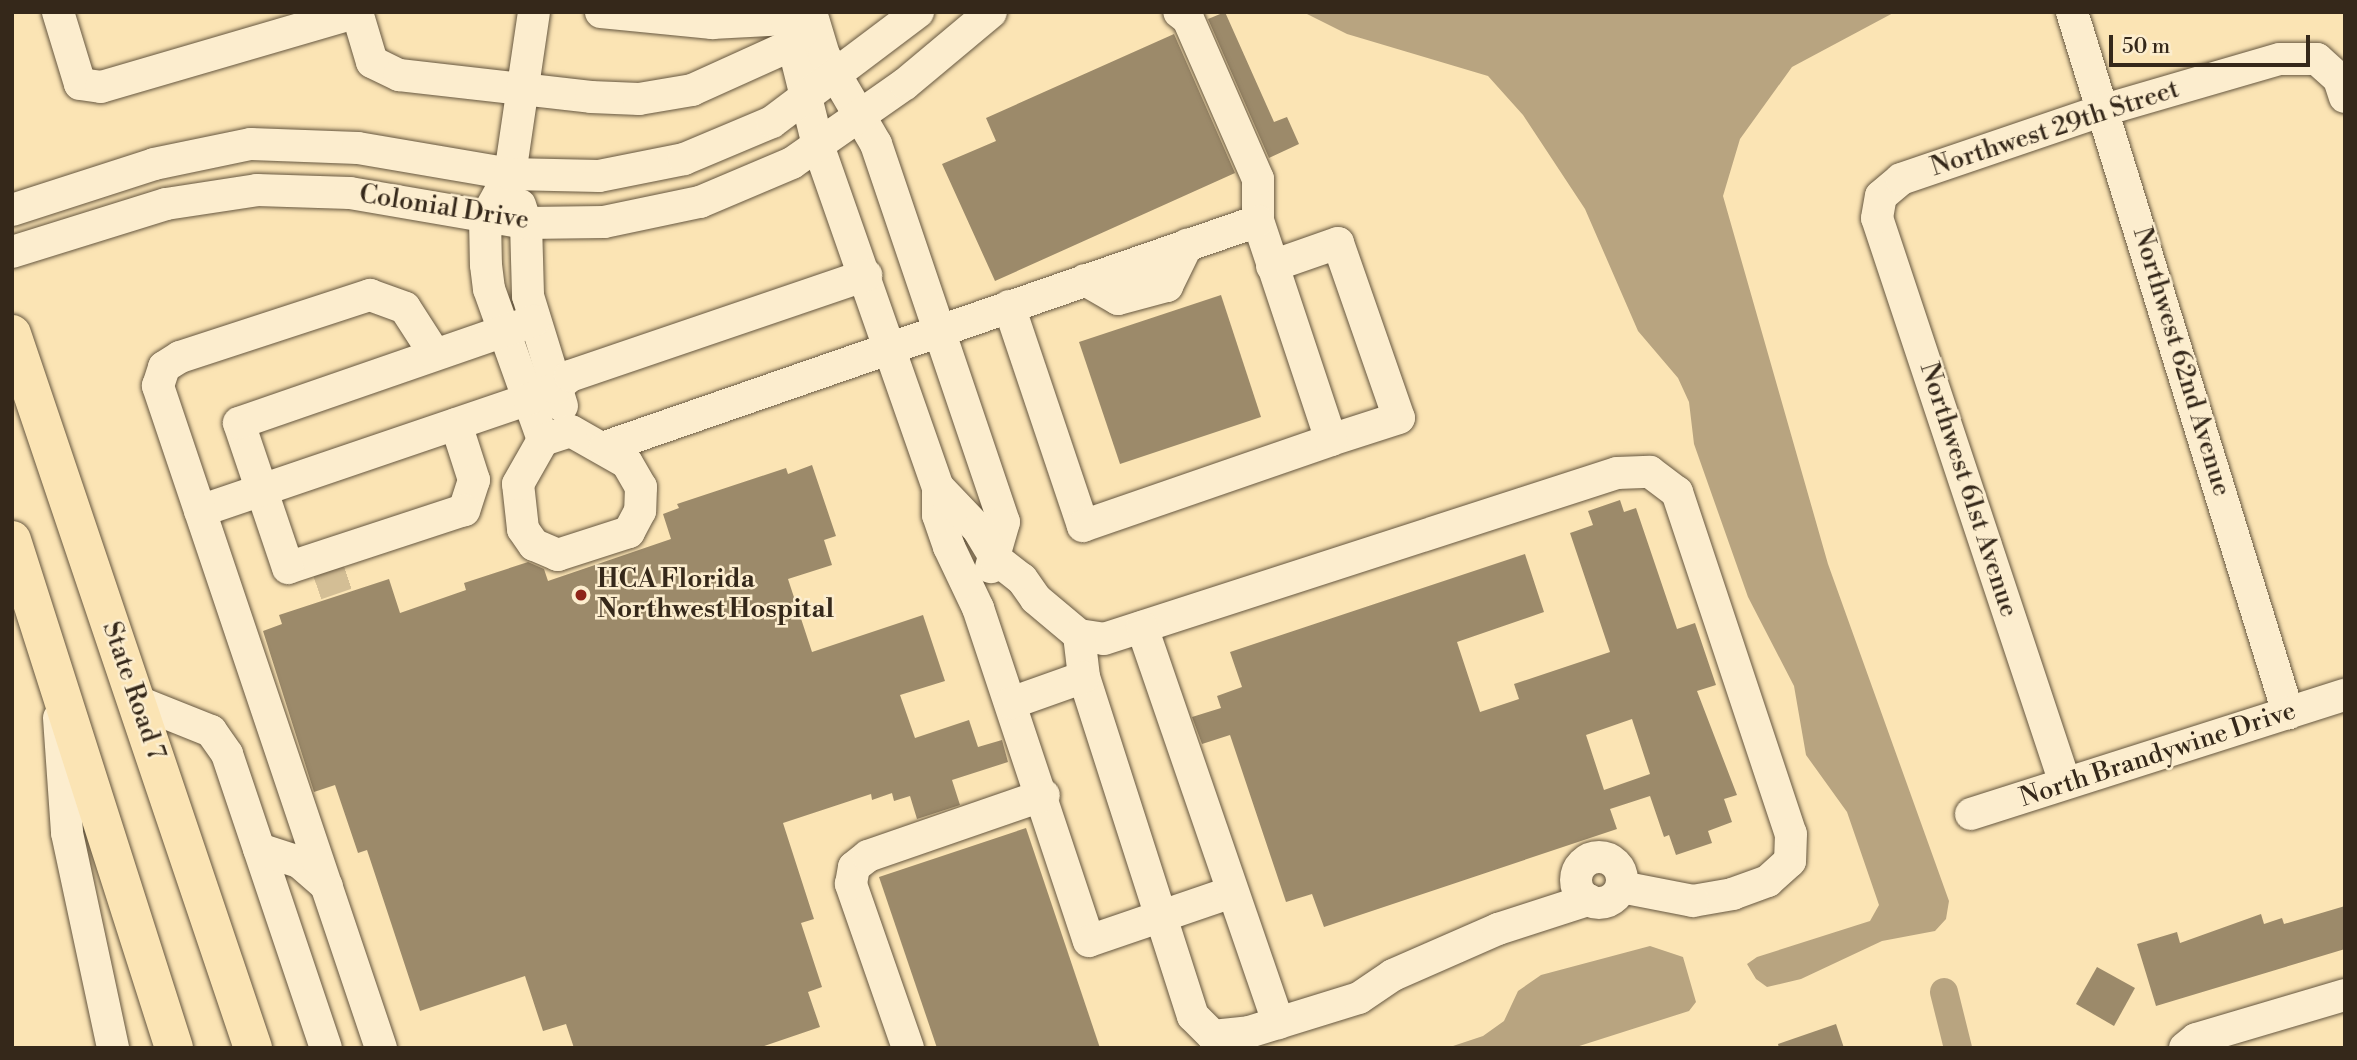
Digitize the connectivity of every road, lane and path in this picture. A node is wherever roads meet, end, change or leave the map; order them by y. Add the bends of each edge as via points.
1 (58, 12) edge
2 (534, 12) edge
3 (601, 12) edge
4 (918, 12) edge
5 (991, 12) edge
6 (1179, 12) edge
7 (2072, 12) edge
8 (803, 21) edge
9 (835, 78) junction
10 (523, 90) junction
11 (2345, 97) edge
12 (807, 99) junction
13 (2104, 110) junction
14 (860, 115) junction
15 (818, 145) junction
16 (510, 174) junction
17 (1881, 196) joint
18 (12, 210) edge
19 (485, 219) junction
20 (1258, 221) junction
21 (526, 223) junction
22 (12, 253) edge
23 (1272, 266) junction
24 (866, 275) junction
25 (1009, 306) junction
26 (519, 325) junction
27 (937, 331) junction
28 (12, 334) edge
29 (891, 347) junction
30 (433, 353) junction
31 (543, 393) junction
32 (456, 424) junction
33 (557, 435) junction
34 (1331, 440) junction
35 (605, 447) junction
36 (938, 487) junction
37 (252, 493) junction
38 (200, 511) junction
39 (12, 540) edge
40 (369, 541) junction
41 (996, 559) junction
42 (288, 568) junction
43 (353, 571) tunnel mouth
44 (316, 584) dead end
45 (978, 608) junction
46 (1142, 627) junction
47 (1079, 635) junction
48 (1084, 677) junction
49 (57, 682) junction
50 (2345, 695) edge
51 (136, 701) junction
52 (1012, 703) junction
53 (2288, 713) junction
54 (274, 730) junction
55 (227, 754) junction
56 (2065, 783) junction
57 (1044, 795) junction
58 (1971, 814) dead end
59 (259, 849) junction
60 (327, 886) junction
61 (1232, 892) junction
62 (1161, 917) junction
63 (2345, 995) edge
64 (1278, 1023) junction
65 (113, 1048) edge
66 (174, 1048) edge
67 (253, 1048) edge
68 (326, 1048) edge
69 (382, 1048) edge
70 (908, 1048) edge
71 (2185, 1048) edge

1 - 10 street via 80,84 119,84 357,12 372,61 399,75
2 - 10 street
3 - 8 street via 712,23
4 - 9 street, Colonial Drive
5 - 14 street, Colonial Drive
6 - 20 street via 1188,19 1258,179
7 - 13 street, Northwest 62nd Avenue
8 - 9 street
8 - 10 street via 679,92 639,99
8 - 12 street
9 - 12 street, Colonial Drive
9 - 14 street
10 - 16 street
11 - 13 street, Northwest 29th Street via 2339,79 2317,59 2280,60
12 - 15 street
12 - 16 street, Colonial Drive via 772,122 684,159 598,176
13 - 17 street, Northwest 29th Street via 1901,178
13 - 53 street, Northwest 62nd Avenue
14 - 15 street, Colonial Drive
14 - 27 street via 876,144
15 - 21 street, Colonial Drive via 792,163 700,202 604,222
15 - 24 street
16 - 18 street, Colonial Drive via 358,148 251,144 154,164
16 - 19 street
16 - 21 street
17 - 56 street, Northwest 61st Avenue via 1877,218
19 - 21 street, Colonial Drive
19 - 22 street, Colonial Drive via 350,193 257,190 166,204
19 - 26 street via 488,289
20 - 23 street
20 - 25 street
21 - 26 street
23 - 34 street
23 - 34 street via 1338,243 1399,418
24 - 29 street
24 - 31 street via 570,376
25 - 27 street
25 - 34 street via 1083,526
26 - 30 street
26 - 31 street
27 - 29 street
27 - 41 street via 1004,522
28 - 51 main road, State Road 7
29 - 35 street
29 - 36 street
30 - 37 street via 239,423
30 - 38 street via 405,308 370,295 180,357 164,367 158,386
31 - 32 street
31 - 33 street
32 - 37 street
32 - 40 street via 474,480 464,510
33 - 35 street
33 - 35 street via 517,484 523,530 534,544 558,555 629,532 640,511 641,487 627,463
36 - 41 street via 978,529
36 - 45 street via 938,515 948,547
37 - 38 street
37 - 42 street
38 - 54 street
39 - 49 main road
40 - 42 street
40 - 43 street via 362,564
41 - 45 street via 981,589
41 - 47 street
42 - 44 street via 304,582
45 - 52 street
46 - 47 street via 1104,639
46 - 61 street
46 - 64 street via 1617,473 1650,472 1677,492 1791,834 1790,861 1768,881 1733,894 1693,901 1621,887 1608,901 1588,900 1497,929 1393,975 1359,998
47 - 48 street
48 - 52 street
48 - 62 street
49 - 65 street via 66,833
49 - 66 main road
50 - 53 street, North Brandywine Drive
51 - 55 street via 211,731
51 - 67 main road, State Road 7
52 - 57 street
53 - 56 street, North Brandywine Drive
54 - 55 street
54 - 60 street
55 - 59 street
56 - 58 street, North Brandywine Drive
57 - 62 street via 1089,941
57 - 70 street via 868,856 854,867 851,884
59 - 60 street via 299,862
59 - 68 street
60 - 69 street
61 - 62 street
61 - 64 street
62 - 64 street via 1193,1016 1213,1036
63 - 71 street via 2196,1039

